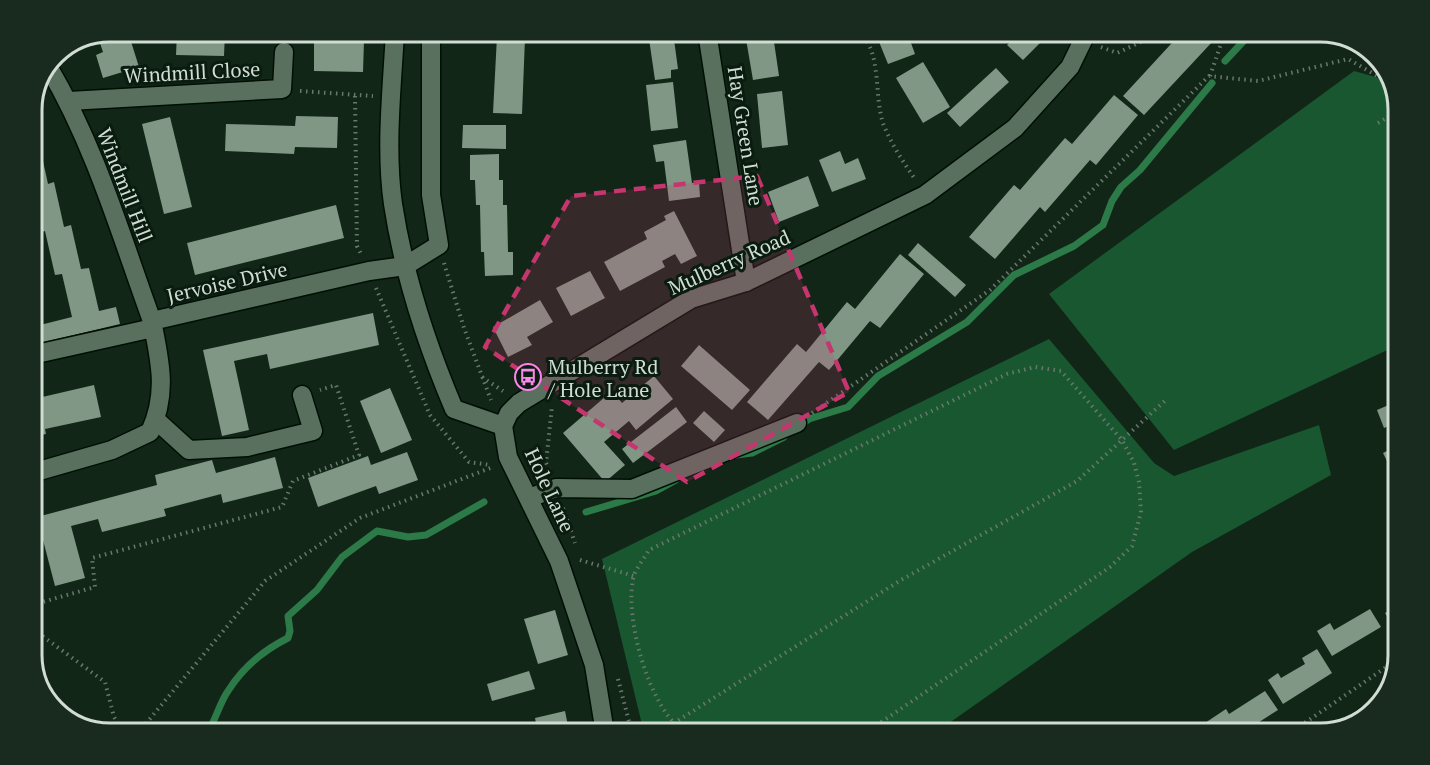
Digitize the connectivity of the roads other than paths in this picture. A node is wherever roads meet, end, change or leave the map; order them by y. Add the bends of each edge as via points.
1 (395, 42) edge
2 (431, 42) edge
3 (709, 42) edge
4 (1082, 42) edge
5 (284, 52) dead end
6 (52, 75) edge
7 (69, 101) junction
8 (405, 266) junction
9 (746, 282) junction
10 (152, 325) junction
11 (42, 352) edge
12 (302, 395) road end
13 (156, 420) junction
14 (505, 423) junction
15 (797, 423) road end
16 (42, 470) edge
17 (530, 498) junction
18 (602, 723) edge

1 - 8 street via 393,202
2 - 8 street via 431,195 439,245
3 - 9 street, Hay Green Lane
4 - 9 street, Mulberry Road via 1070,67 1015,128 925,195
5 - 7 street, Windmill Close via 282,89
6 - 7 street, Windmill Hill
7 - 10 street, Windmill Hill
8 - 10 street, Jervoise Drive via 369,271
8 - 14 street via 425,340 454,409
9 - 14 street, Mulberry Road via 691,299 519,403
10 - 11 street
10 - 13 street, Jervoise Drive via 163,381
12 - 13 street via 313,431 247,447 189,450
13 - 16 street via 150,432 112,450
14 - 17 street, Hole Lane via 502,462
15 - 17 street via 632,489 556,488
17 - 18 street, Hole Lane via 559,561 594,665

